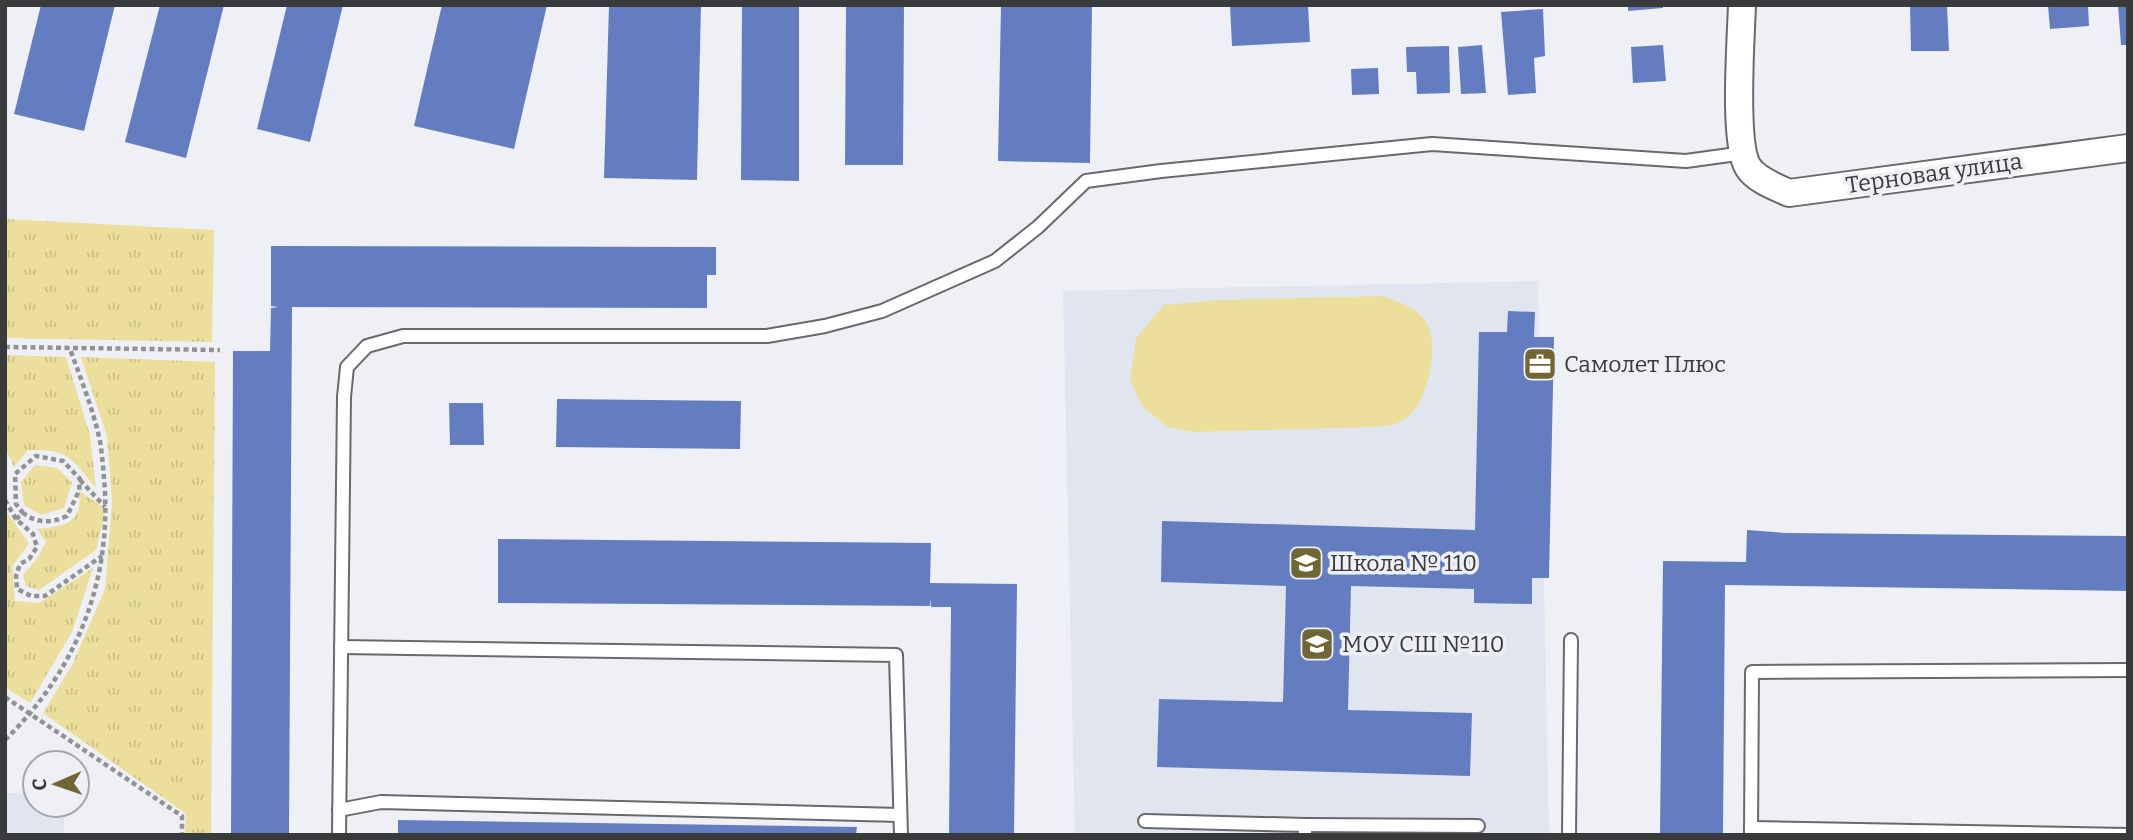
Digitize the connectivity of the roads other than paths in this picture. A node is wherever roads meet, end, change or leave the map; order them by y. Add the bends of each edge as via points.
1 (1742, 5) edge
2 (2128, 148) edge
3 (1746, 161) junction
4 (1571, 640) dead end
5 (341, 647) junction
6 (2128, 670) edge
7 (339, 810) junction
8 (900, 815) junction
9 (1145, 821) dead end
10 (1478, 826) dead end
11 (1305, 830) edge
12 (1751, 832) edge
13 (339, 835) edge
14 (901, 835) edge
15 (1569, 835) edge
16 (2128, 835) edge

1 - 3 street via 1740,130
2 - 3 street, Терновая улица via 1789,193 1765,182
3 - 5 lane via 1432,144 1086,181 995,261 882,311 825,327 766,336 403,336 367,346 347,367 344,397
4 - 15 lane
5 - 7 lane
5 - 8 lane via 896,655
6 - 12 lane via 1752,672
7 - 8 lane via 381,802
7 - 13 lane
8 - 14 lane
9 - 11 lane
10 - 11 lane
12 - 16 lane

